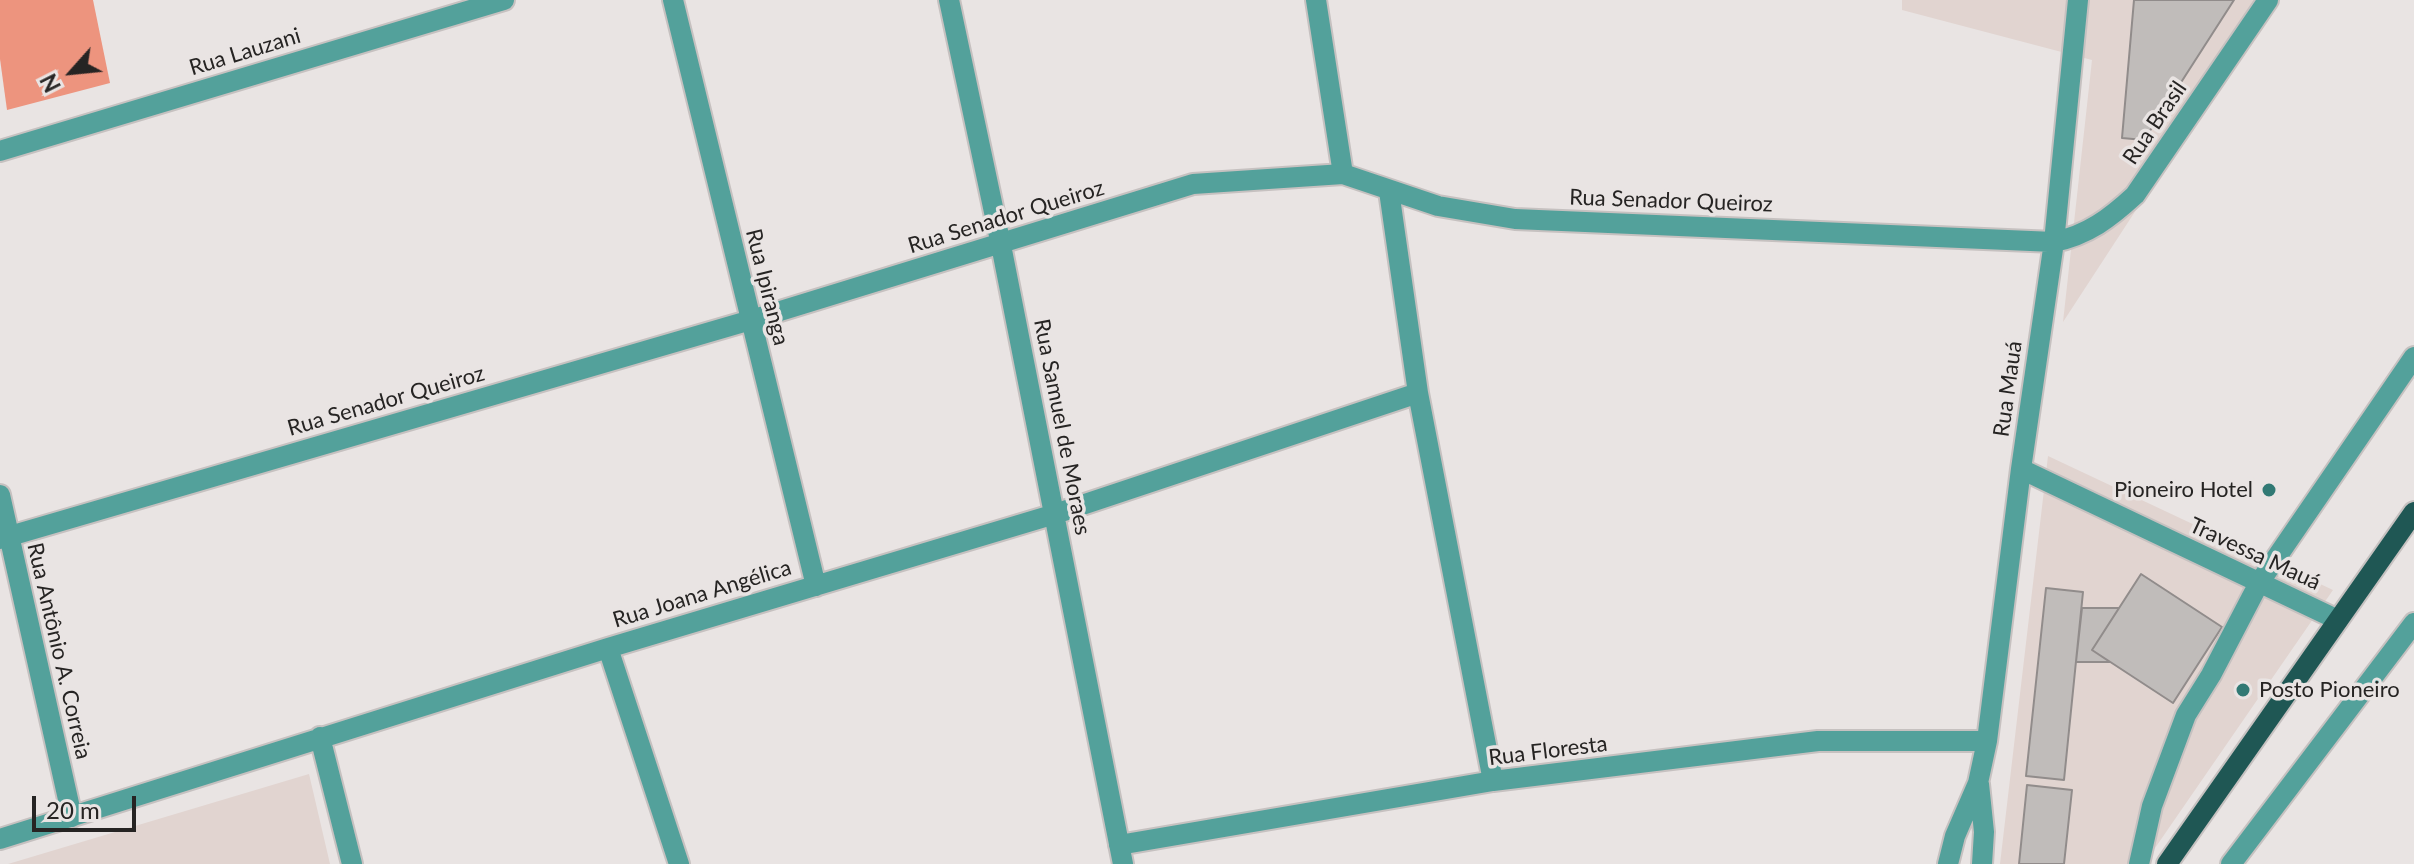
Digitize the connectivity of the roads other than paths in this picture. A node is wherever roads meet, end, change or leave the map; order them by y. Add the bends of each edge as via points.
1 (504, 0) edge
2 (673, 0) edge
3 (949, 0) edge
4 (1316, 0) edge
5 (2078, 0) edge
6 (2268, 0) edge
7 (0, 151) edge
8 (1343, 174) junction
9 (1389, 191) junction
10 (2054, 242) junction
11 (1001, 245) junction
12 (751, 320) junction
13 (2414, 357) edge
14 (1418, 393) junction
15 (2021, 469) junction
16 (0, 495) edge
17 (2414, 512) edge
18 (1055, 514) junction
19 (4, 538) edge
20 (2259, 583) junction
21 (816, 586) junction
22 (2338, 620) junction
23 (2414, 623) edge
24 (608, 648) junction
25 (320, 737) junction
26 (1987, 741) junction
27 (1493, 781) junction
28 (1978, 783) junction
29 (72, 817) junction
30 (0, 839) edge
31 (1121, 855) edge
32 (352, 864) edge
33 (679, 864) edge
34 (1950, 864) edge
35 (1982, 864) edge
36 (2139, 864) edge
37 (2167, 864) edge
38 (2231, 864) edge

1 - 7 street, Rua Lauzani
2 - 12 street, Rua Ipiranga
3 - 11 street, Rua Samuel de Moraes
4 - 8 street
5 - 10 street, Rua Mauá
6 - 10 street, Rua Brasil via 2135,195 2077,237
8 - 9 street, Rua Senador Queiroz
8 - 11 street, Rua Senador Queiroz via 1193,184
9 - 10 street, Rua Senador Queiroz via 1438,206 1515,219
9 - 14 street
10 - 15 street, Rua Mauá
11 - 12 street, Rua Senador Queiroz
11 - 18 street, Rua Samuel de Moraes
12 - 19 street, Rua Senador Queiroz
12 - 21 street, Rua Ipiranga
13 - 20 street
14 - 18 street, Rua Joana Angélica
14 - 27 street
15 - 20 street, Travessa Mauá
15 - 26 street, Rua Mauá
16 - 19 street, Rua Antônio A. Correia
17 - 22 main road
18 - 21 street, Rua Joana Angélica
18 - 31 street, Rua Samuel de Moraes
19 - 29 street, Rua Antônio A. Correia
20 - 22 street, Travessa Mauá
20 - 36 street via 2186,715 2152,806
21 - 24 street, Rua Joana Angélica
22 - 37 main road
23 - 38 street
24 - 25 street, Rua Joana Angélica
24 - 33 street
25 - 29 street, Rua Joana Angélica
25 - 32 street
26 - 27 street, Rua Floresta via 1818,741
26 - 28 street, Rua Mauá
27 - 31 street, Rua Floresta
28 - 34 street, Rua Mauá via 1955,836
28 - 35 street, Rua Mauá
29 - 30 street, Rua Joana Angélica

